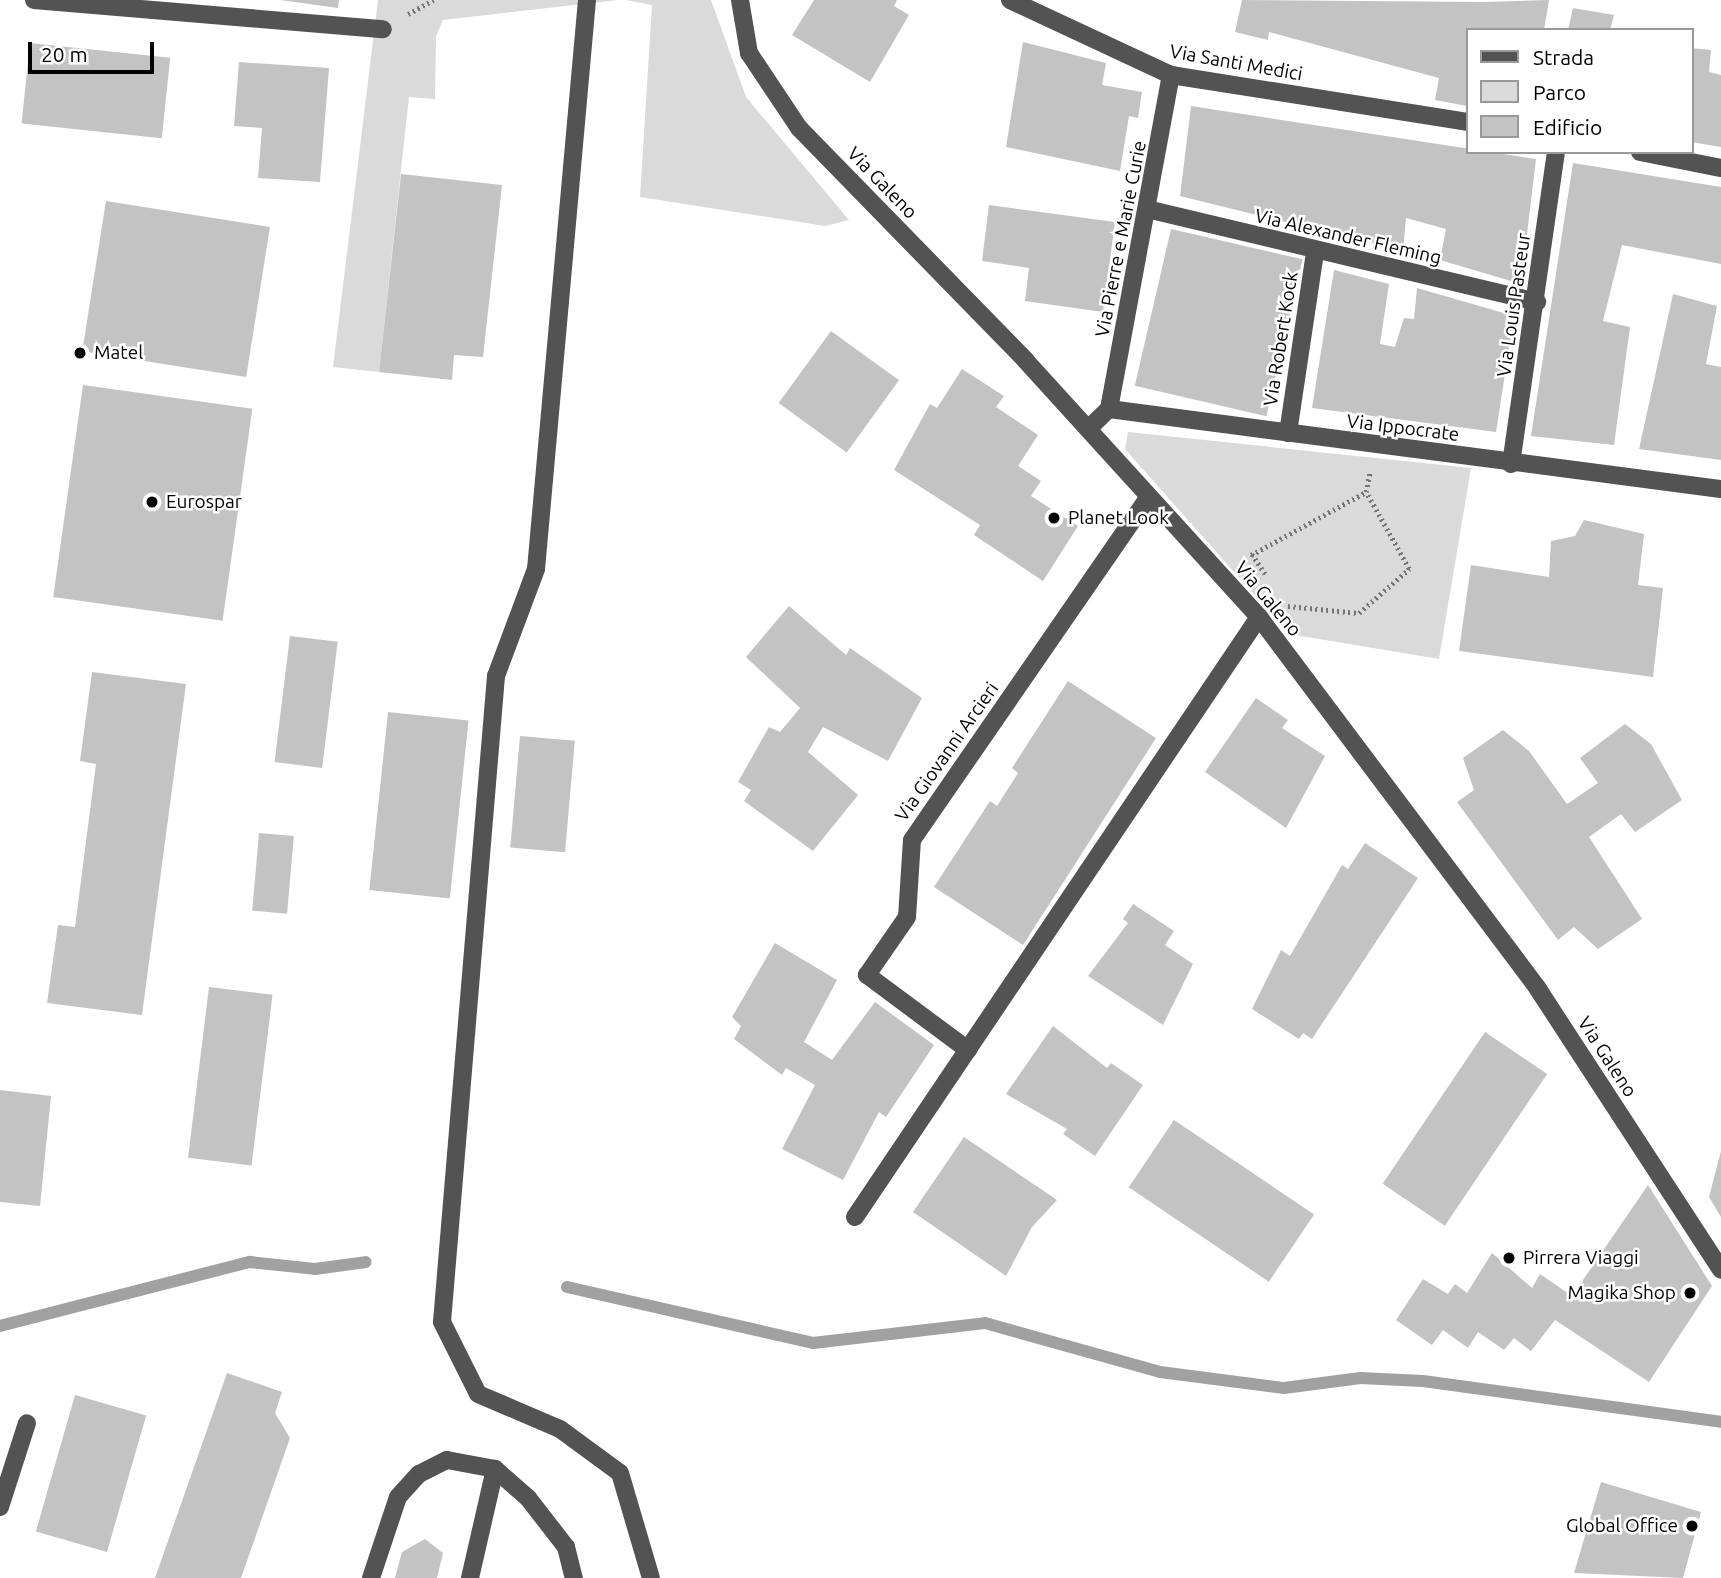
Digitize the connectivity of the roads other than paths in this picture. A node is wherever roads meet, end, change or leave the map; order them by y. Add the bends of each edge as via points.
1 (34, 0) edge
2 (587, 0) edge
3 (740, 0) edge
4 (1010, 0) edge
5 (383, 29) dead end
6 (1171, 75) junction
7 (1466, 122) edge
8 (1556, 154) edge
9 (1650, 154) edge
10 (1721, 168) edge
11 (1151, 210) junction
12 (1315, 252) junction
13 (1537, 302) junction
14 (1109, 409) junction
15 (1088, 429) junction
16 (1288, 433) junction
17 (1511, 464) junction
18 (1721, 489) edge
19 (1149, 497) junction
20 (1259, 617) junction
21 (968, 1050) junction
22 (855, 1217) dead end
23 (1721, 1270) edge
24 (27, 1423) dead end
25 (495, 1469) junction
26 (0, 1507) edge
27 (371, 1578) edge
28 (470, 1578) edge
29 (574, 1578) edge
30 (651, 1578) edge

1 - 5 street
2 - 30 street via 536,569 496,676 442,1322 478,1394 560,1429 620,1474
3 - 15 street, Via Galeno via 749,53 799,128
4 - 6 street, Via Santi Medici
6 - 7 street, Via Santi Medici
6 - 11 street, Via Pierre e Marie Curie
8 - 13 street, Via Louis Pasteur
9 - 10 street
11 - 12 street, Via Alexander Fleming
11 - 14 street, Via Pierre e Marie Curie
12 - 13 street, Via Alexander Fleming
12 - 16 street, Via Robert Kock
13 - 17 street, Via Louis Pasteur
14 - 15 street
14 - 16 street, Via Ippocrate
15 - 19 street, Via Galeno
16 - 17 street, Via Ippocrate
17 - 18 street, Via Ippocrate
19 - 20 street, Via Galeno
19 - 21 street, Via Giovanni Arcieri via 912,840 907,917 867,975
20 - 21 street
20 - 23 street, Via Galeno via 1538,989
21 - 22 street
24 - 26 street
25 - 27 street via 447,1460 419,1474 398,1497
25 - 28 street
25 - 29 street via 548,1520

